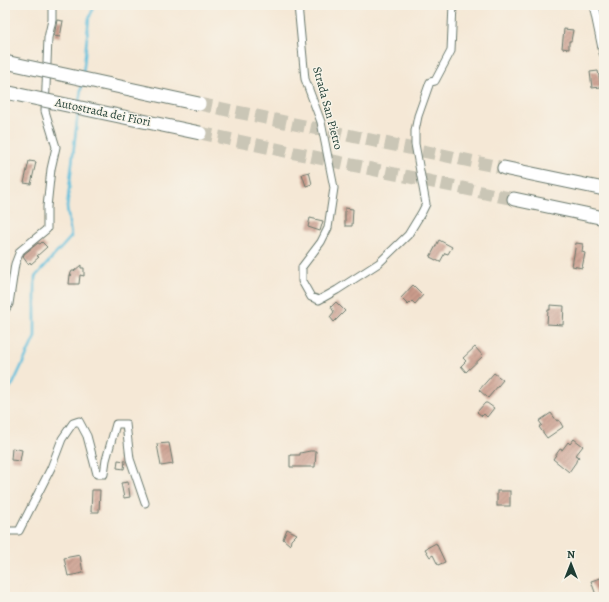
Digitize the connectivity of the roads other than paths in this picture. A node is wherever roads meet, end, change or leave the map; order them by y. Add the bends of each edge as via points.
1 (52, 5) edge
2 (298, 5) edge
3 (453, 5) edge
4 (594, 5) edge
5 (604, 53) edge
6 (5, 62) edge
7 (5, 92) edge
8 (199, 104) tunnel mouth
9 (200, 133) tunnel mouth
10 (504, 168) tunnel mouth
11 (604, 189) edge
12 (514, 199) tunnel mouth
13 (604, 218) edge
14 (5, 310) edge
15 (145, 503) dead end
16 (5, 528) edge

1 - 14 street via 45,111 56,148 51,169 47,229 20,251 15,264 9,304
2 - 3 street, Strada San Pietro via 305,79 321,122 334,188 328,228 302,267 302,281 311,297 319,300 379,263 408,235 426,204 415,131 430,82 435,80 451,51
4 - 5 street
6 - 8 highway, bridge
7 - 9 highway, Autostrada dei Fiori, bridge
10 - 11 highway
12 - 13 highway
15 - 16 street via 130,459 126,424 116,424 104,474 97,474 79,421 73,423 62,439 51,468 19,531 8,531

